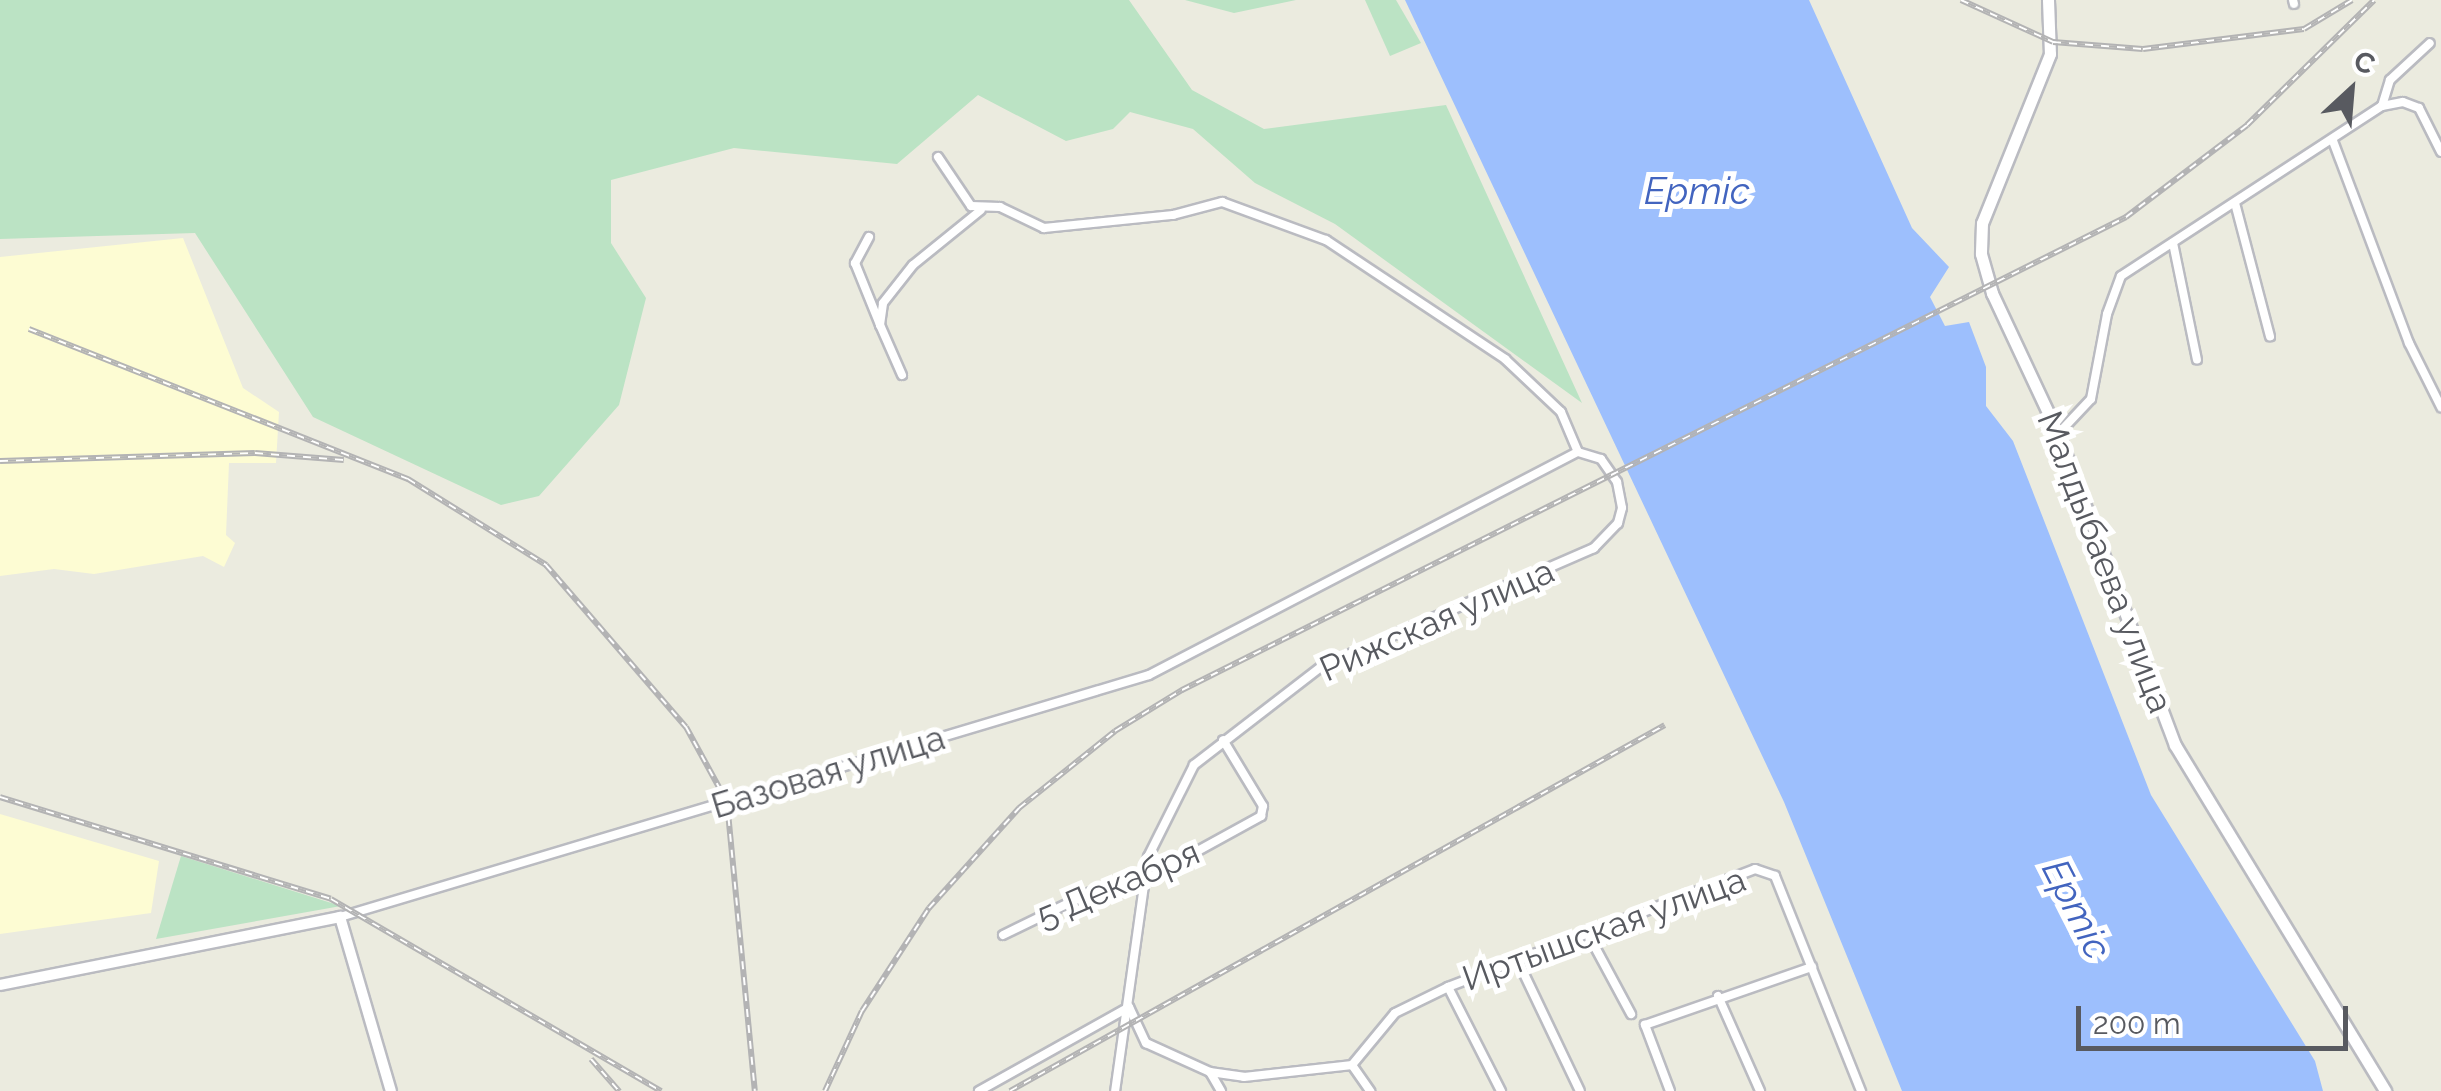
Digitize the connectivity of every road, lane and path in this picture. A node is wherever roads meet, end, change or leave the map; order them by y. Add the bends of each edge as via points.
1 (2048, 0) edge
2 (2430, 43) dead end
3 (2382, 106) junction
4 (2333, 140) junction
5 (2441, 152) edge
6 (938, 158) dead end
7 (2235, 203) junction
8 (981, 210) junction
9 (869, 237) dead end
10 (2173, 242) junction
11 (880, 325) junction
12 (2270, 336) dead end
13 (2198, 360) dead end
14 (902, 374) dead end
15 (2441, 407) edge
16 (2058, 434) junction
17 (1578, 452) junction
18 (1223, 740) junction
19 (1143, 881) junction
20 (340, 917) junction
21 (1588, 934) junction
22 (1003, 935) dead end
23 (1516, 957) junction
24 (1812, 967) junction
25 (0, 985) edge
26 (1448, 987) junction
27 (1718, 996) junction
28 (1129, 1007) junction
29 (1631, 1014) dead end
30 (1352, 1065) junction
31 (1210, 1072) junction
32 (390, 1091) edge
33 (979, 1091) edge
34 (1115, 1091) edge
35 (1221, 1091) edge
36 (1370, 1091) edge
37 (1501, 1091) edge
38 (1580, 1091) edge
39 (1670, 1091) edge
40 (1760, 1091) edge
41 (1861, 1091) edge
42 (2385, 1091) edge

1 - 16 main road, Малдыбаева улица via 2050,54 1990,189 1981,254
2 - 3 street via 2390,80
3 - 4 street
3 - 5 street via 2403,102 2419,108
4 - 7 street
4 - 15 street via 2409,343
6 - 8 street
7 - 10 street
7 - 12 street
8 - 11 street via 893,284
8 - 17 street via 1000,207 1044,228 1173,215 1222,202 1326,240 1505,359 1561,412
9 - 11 street via 855,264
10 - 13 street
10 - 16 street via 2122,276 2091,399
11 - 14 street
16 - 42 main road, Малдыбаева улица via 2175,744
17 - 18 street, Рижская улица via 1590,452 1609,470 1622,508 1618,523 1594,548 1322,666
17 - 20 street, Базовая улица via 1149,675
18 - 19 street, Рижская улица via 1194,765 1169,808
18 - 19 street, 5 Декабря via 1263,806 1261,816
19 - 22 street, 5 Декабря via 1091,892
19 - 28 street, Рижская улица
20 - 25 street, Базовая улица
20 - 32 street
21 - 23 street, Иртышская улица
21 - 24 street, Иртышская улица via 1755,869 1775,876
21 - 29 street
23 - 26 street, Иртышская улица
23 - 38 street
24 - 27 street
24 - 41 street, Иртышская улица
26 - 30 street, Иртышская улица via 1395,1013
26 - 37 street
27 - 39 street via 1644,1025
27 - 40 street
28 - 31 street via 1146,1043
28 - 33 street
28 - 34 street, Рижская улица
30 - 31 street via 1244,1077
30 - 36 street
31 - 35 street

